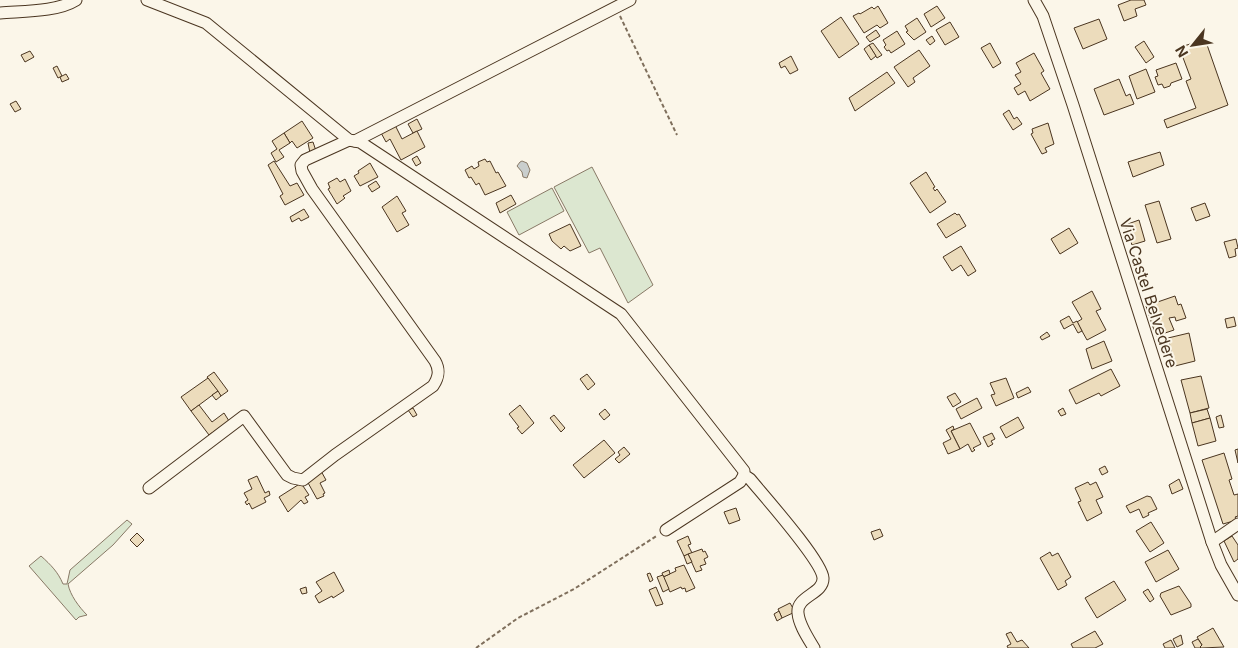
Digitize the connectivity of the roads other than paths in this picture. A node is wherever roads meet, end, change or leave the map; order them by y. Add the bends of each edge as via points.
1 (76, 0) edge
2 (147, 0) edge
3 (630, 0) edge
4 (1034, 0) edge
5 (0, 13) edge
6 (352, 140) junction
7 (744, 475) junction
8 (149, 488) dead end
9 (1238, 524) edge
10 (666, 530) road end
11 (1212, 542) junction
12 (1238, 595) edge
13 (814, 648) edge

1 - 5 street via 49,8
2 - 6 street via 206,23
3 - 6 street
4 - 11 street, Via Castel Belvedere via 1043,16 1070,97
6 - 7 street via 360,142 621,314
6 - 8 street via 305,160 301,165 302,171 438,366 438,379 433,386 303,480 287,474 244,416
7 - 10 street via 740,482
7 - 13 street via 822,571 820,588 805,598 798,608 801,623
9 - 11 street
11 - 12 street, Via Castel Belvedere

